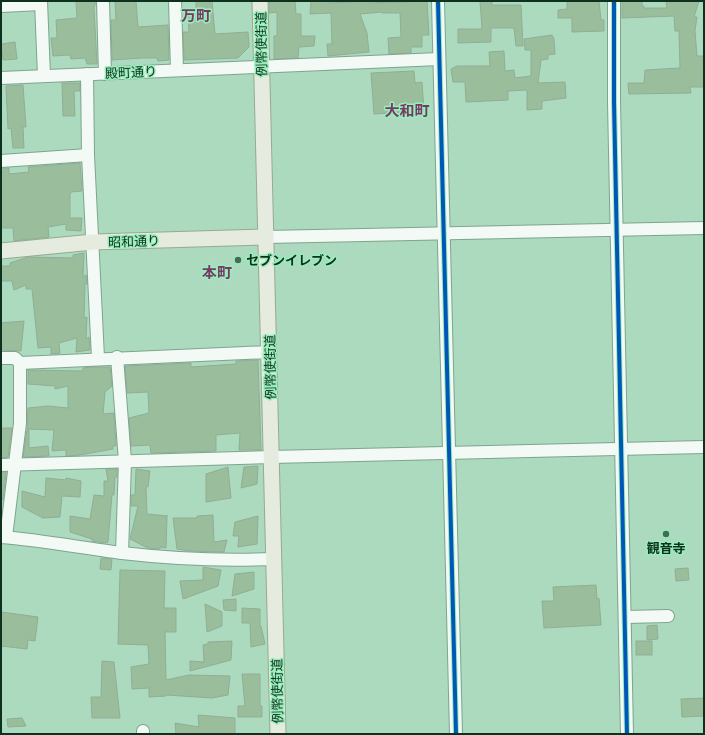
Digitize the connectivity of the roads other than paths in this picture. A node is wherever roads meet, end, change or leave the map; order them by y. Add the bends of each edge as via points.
1 (103, 1) edge
2 (175, 1) edge
3 (260, 1) edge
4 (438, 1) edge
5 (614, 1) edge
6 (41, 2) edge
7 (1, 6) edge
8 (439, 59) junction
9 (262, 67) junction
10 (177, 70) junction
11 (87, 74) junction
12 (105, 74) junction
13 (44, 76) junction
14 (1, 78) edge
15 (88, 155) junction
16 (1, 161) edge
17 (704, 228) edge
18 (617, 230) junction
19 (442, 233) junction
20 (266, 237) junction
21 (93, 242) junction
22 (1, 251) edge
23 (269, 352) junction
24 (117, 357) junction
25 (1, 358) edge
26 (98, 358) junction
27 (20, 362) junction
28 (704, 447) edge
29 (621, 449) junction
30 (450, 454) junction
31 (271, 457) junction
32 (125, 461) junction
33 (1, 465) edge
34 (16, 465) junction
35 (3, 537) edge
36 (122, 553) junction
37 (274, 559) junction
38 (668, 616) dead end
39 (625, 617) junction
40 (278, 734) edge
41 (456, 734) edge
42 (627, 734) edge

1 - 12 street
2 - 10 street
3 - 9 main road, 例幣使街道
4 - 8 street
5 - 18 street
6 - 7 street
6 - 13 street
8 - 9 street, 殿町通り
8 - 19 street
9 - 10 street, 殿町通り
9 - 20 main road, 例幣使街道
10 - 12 street, 殿町通り
11 - 12 street, 殿町通り
11 - 13 street, 殿町通り
11 - 15 street
13 - 14 street, 殿町通り
15 - 16 street
15 - 21 street
17 - 18 street
18 - 19 street
18 - 29 street
19 - 20 street
19 - 30 street
20 - 21 main road, 昭和通り
20 - 23 main road, 例幣使街道
21 - 22 main road, 昭和通り
21 - 26 street
23 - 24 street
23 - 31 main road, 例幣使街道
24 - 26 street
24 - 32 street
25 - 27 street via 15,358
26 - 27 street
27 - 34 street via 20,423
28 - 29 street
29 - 30 street
29 - 39 street
30 - 31 street
30 - 41 street
31 - 32 street
31 - 37 main road, 例幣使街道
32 - 34 street
32 - 36 street
33 - 34 street
34 - 35 street
35 - 36 street
36 - 37 street via 228,561
37 - 40 main road, 例幣使街道
38 - 39 street
39 - 42 street

